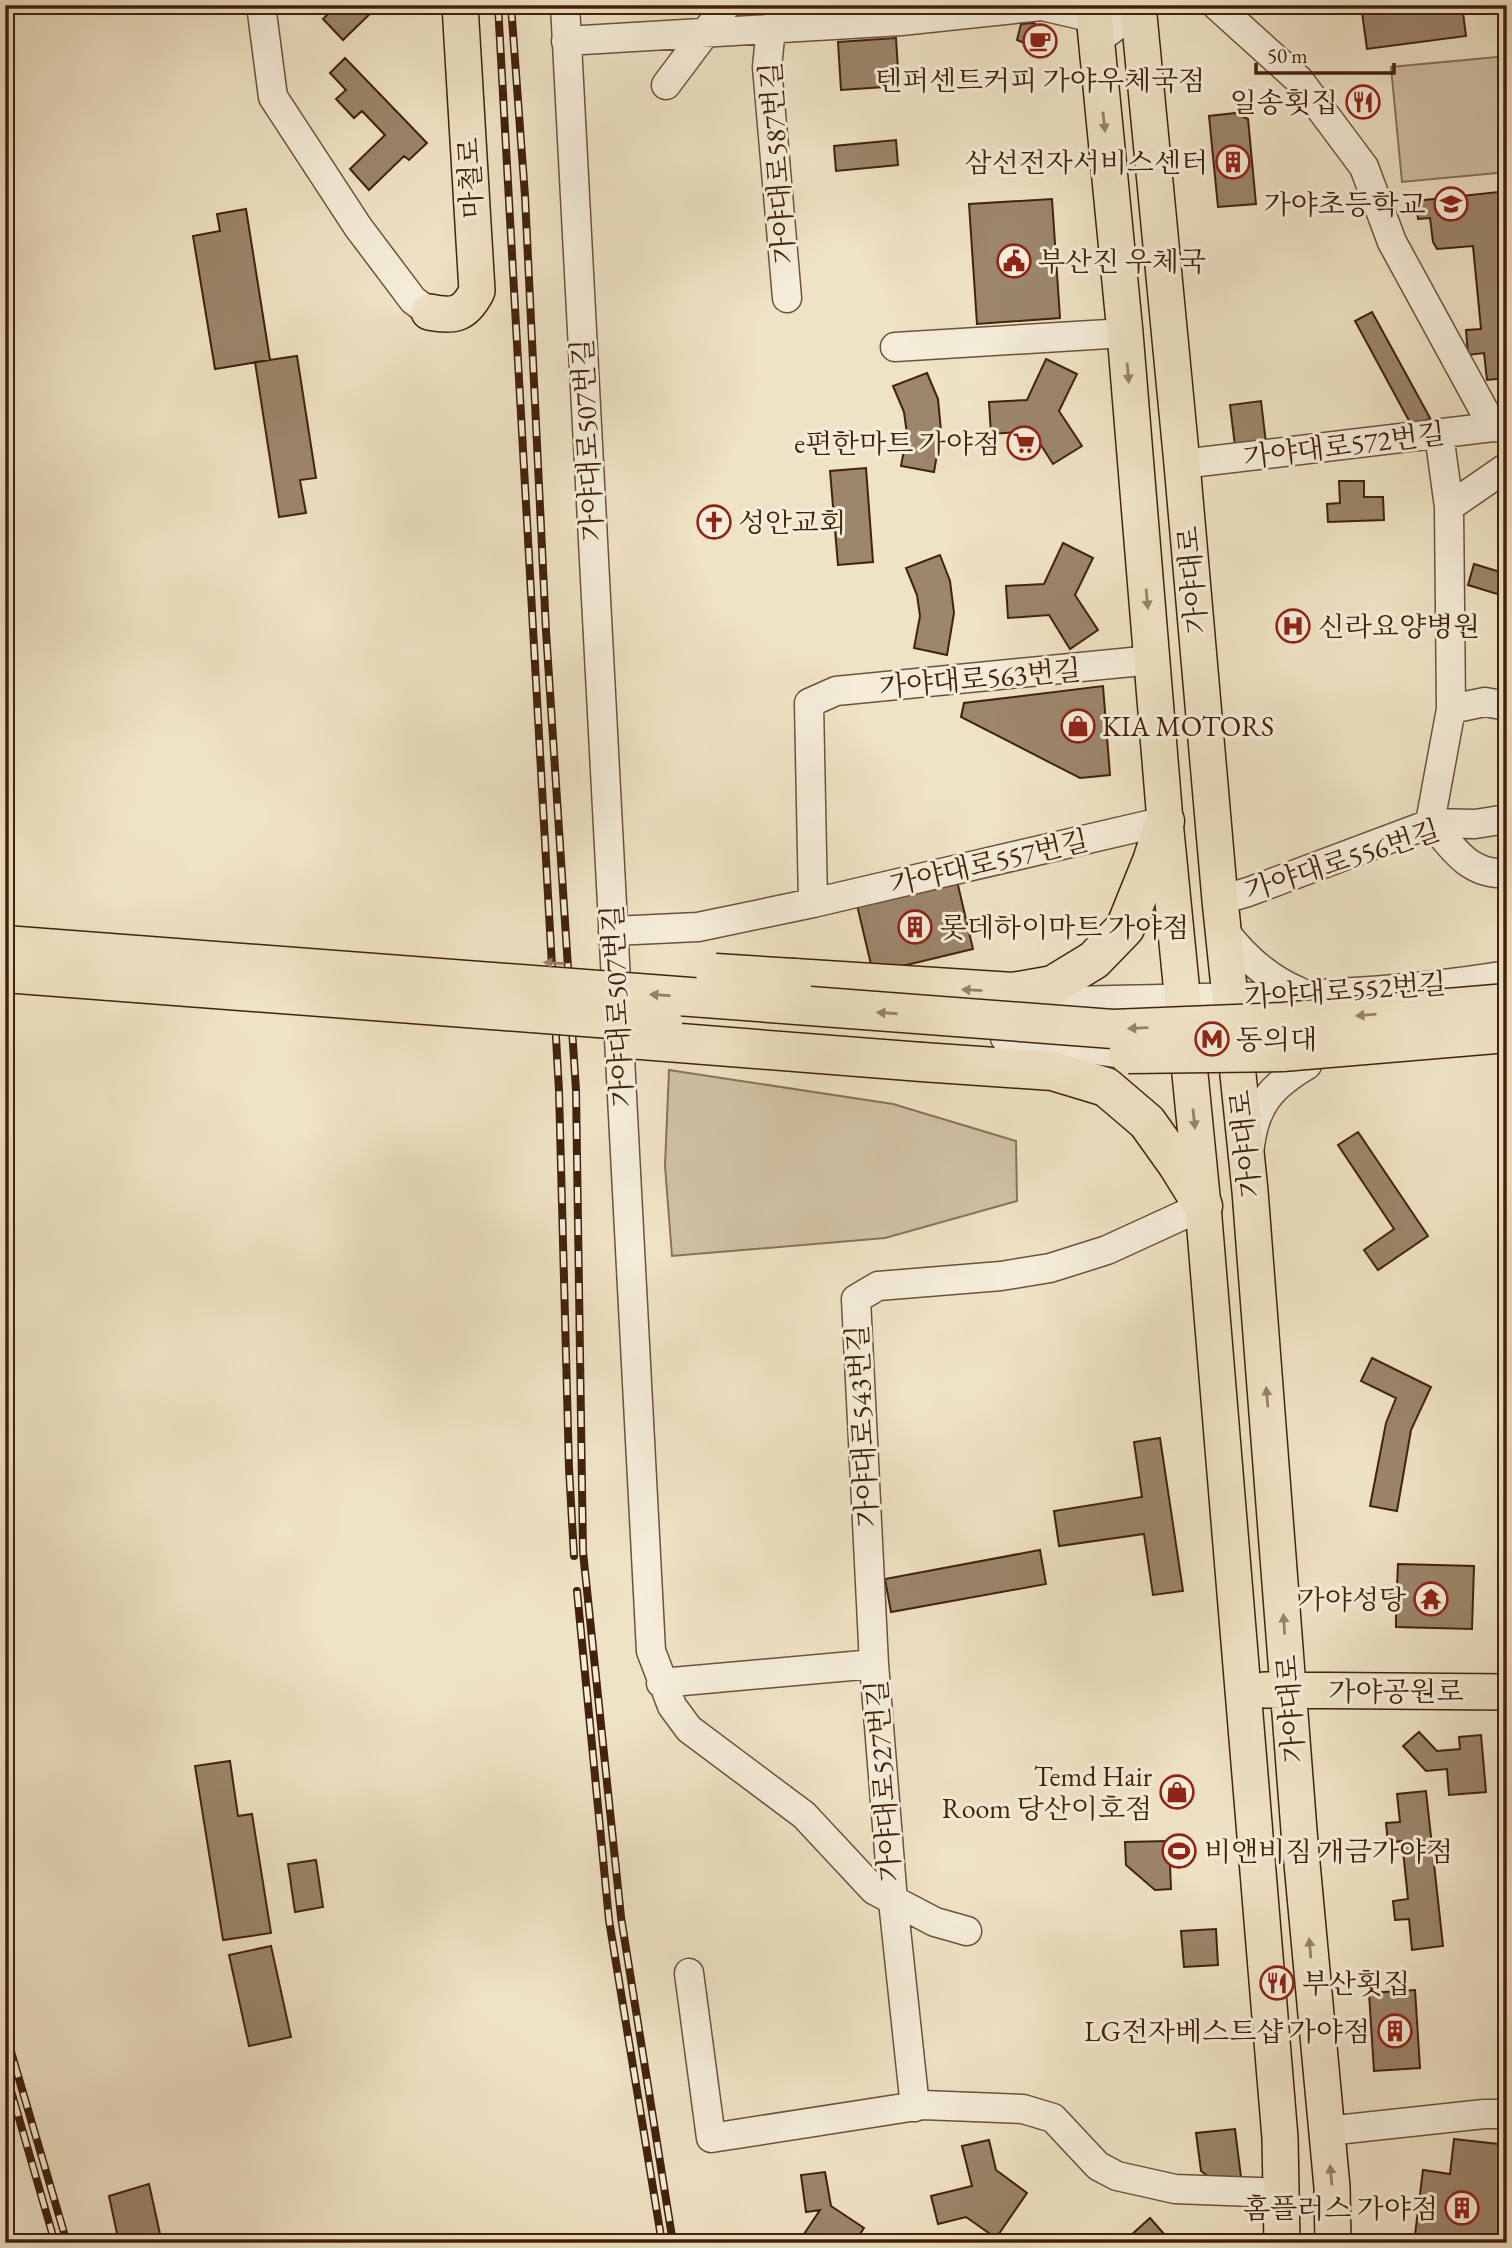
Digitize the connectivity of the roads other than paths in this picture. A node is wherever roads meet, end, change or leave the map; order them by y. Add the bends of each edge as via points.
1 (261, 5) edge
2 (460, 5) edge
3 (565, 5) edge
4 (726, 5) edge
5 (1216, 5) edge
6 (1140, 7) edge
7 (1093, 17) edge
8 (771, 28) junction
9 (707, 32) junction
10 (566, 41) junction
11 (666, 85) dead end
12 (787, 298) dead end
13 (429, 312) joint
14 (1125, 333) junction
15 (895, 347) dead end
16 (1500, 428) edge
17 (1439, 434) junction
18 (1182, 464) junction
19 (1507, 467) edge
20 (1449, 507) junction
21 (1152, 660) junction
22 (1507, 706) edge
23 (1451, 709) junction
24 (1211, 801) junction
25 (1165, 815) junction
26 (1507, 819) edge
27 (1433, 823) junction
28 (1507, 873) edge
29 (813, 903) junction
30 (1222, 914) junction
31 (5, 925) edge
32 (1125, 928) junction
33 (613, 931) junction
34 (5, 945) edge
35 (5, 973) edge
36 (1507, 975) edge
37 (1302, 993) junction
38 (5, 996) edge
39 (1231, 997) junction
40 (1182, 998) junction
41 (1068, 1001) junction
42 (1507, 1003) edge
43 (1507, 1033) edge
44 (1001, 1037) junction
45 (1507, 1051) edge
46 (1188, 1063) junction
47 (1307, 1065) junction
48 (1237, 1069) junction
49 (1116, 1096) junction
50 (1248, 1166) junction
51 (1203, 1206) junction
52 (874, 1664) junction
53 (661, 1683) junction
54 (1242, 1690) junction
55 (1289, 1691) junction
56 (1507, 1692) edge
57 (893, 1901) junction
58 (967, 1931) dead end
59 (689, 1973) dead end
60 (915, 2107) junction
61 (1507, 2114) edge
62 (1327, 2131) junction
63 (1282, 2193) junction
64 (1282, 2243) edge
65 (1333, 2243) edge

1 - 13 street via 273,97 358,228 413,300
2 - 13 main road, 마철로 via 477,291 462,311 448,316
3 - 10 street, 가야대로507번길
4 - 9 street
5 - 16 street via 1299,79 1364,167 1392,242
6 - 7 street
6 - 18 main road, 가야대로
7 - 8 street, 가야대로587번길 via 1042,6 901,21
7 -> 14 main road, 가야대로
8 - 9 street, 가야대로587번길
8 - 12 street, 가야대로587번길 via 767,67
9 - 10 street, 가야대로587번길
9 - 11 street
10 - 33 street, 가야대로507번길
14 - 15 street
14 -> 21 main road, 가야대로
16 - 17 street, 가야대로572번길
17 - 18 street, 가야대로572번길
17 - 20 street
18 - 24 main road, 가야대로
19 - 20 street
20 - 23 street
21 - 25 main road, 가야대로
21 - 29 street, 가야대로563번길 via 836,691 809,703
22 - 23 street via 1485,702
23 - 27 street
24 - 25 main road via 1202,843 1195,850 1178,845
24 - 30 main road, 가야대로
25 - 29 street, 가야대로557번길
25 - 32 highway
25 - 40 main road, 가야대로
26 - 27 street, 가야대로556번길
27 - 28 street via 1464,862 1495,874
27 - 30 street, 가야대로556번길 via 1274,882
29 - 33 street, 가야대로557번길 via 698,927
30 - 37 street via 1232,941 1271,978
30 - 39 main road, 가야대로
32 -> 31 highway, bridge via 1094,960 1053,985 1013,992
32 - 41 street via 1101,976
33 - 53 street, 가야대로507번길 via 651,1651
42 -> 34 highway, bridge via 1283,1022 1113,1029
35 - 43 highway, bridge via 1110,1054 1282,1052
36 - 37 street, 가야대로552번길 via 1442,986
37 - 39 street, 가야대로552번길
38 - 49 highway, bridge via 1053,1071 1106,1087
39 - 40 street, 가야대로552번길
39 - 48 main road, 가야대로
40 - 41 street, 가야대로552번길
40 - 46 main road, 가야대로
41 - 44 street via 924,1027
44 - 46 street
44 - 49 street via 1101,1072
45 - 47 street
46 - 48 street
46 -> 51 main road, 가야대로
47 - 48 street
47 - 50 street via 1284,1079 1261,1106 1252,1128
48 - 50 main road, 가야대로
49 - 51 highway via 1147,1122
55 -> 50 main road, 가야대로
51 - 52 street, 가야대로543번길 via 1107,1250 1049,1268 988,1278 878,1286 856,1299
51 - 54 main road, 가야대로
52 - 53 street, 가야대로527번길
52 - 57 street, 가야대로527번길
53 - 57 street, 가야대로507번길 via 689,1729 804,1815 874,1890
54 - 55 main road, 가야공원로
54 - 63 main road, 가야대로
55 - 56 main road, 가야공원로
62 -> 55 main road, 가야대로
57 - 58 street, 가야대로507번길 via 935,1923
57 - 60 street
59 - 60 street via 710,2138
60 - 63 street via 1023,2109 1053,2118 1098,2166 1117,2176 1175,2189
61 - 62 street
65 -> 62 main road, 가야대로
63 - 64 main road, 가야대로

